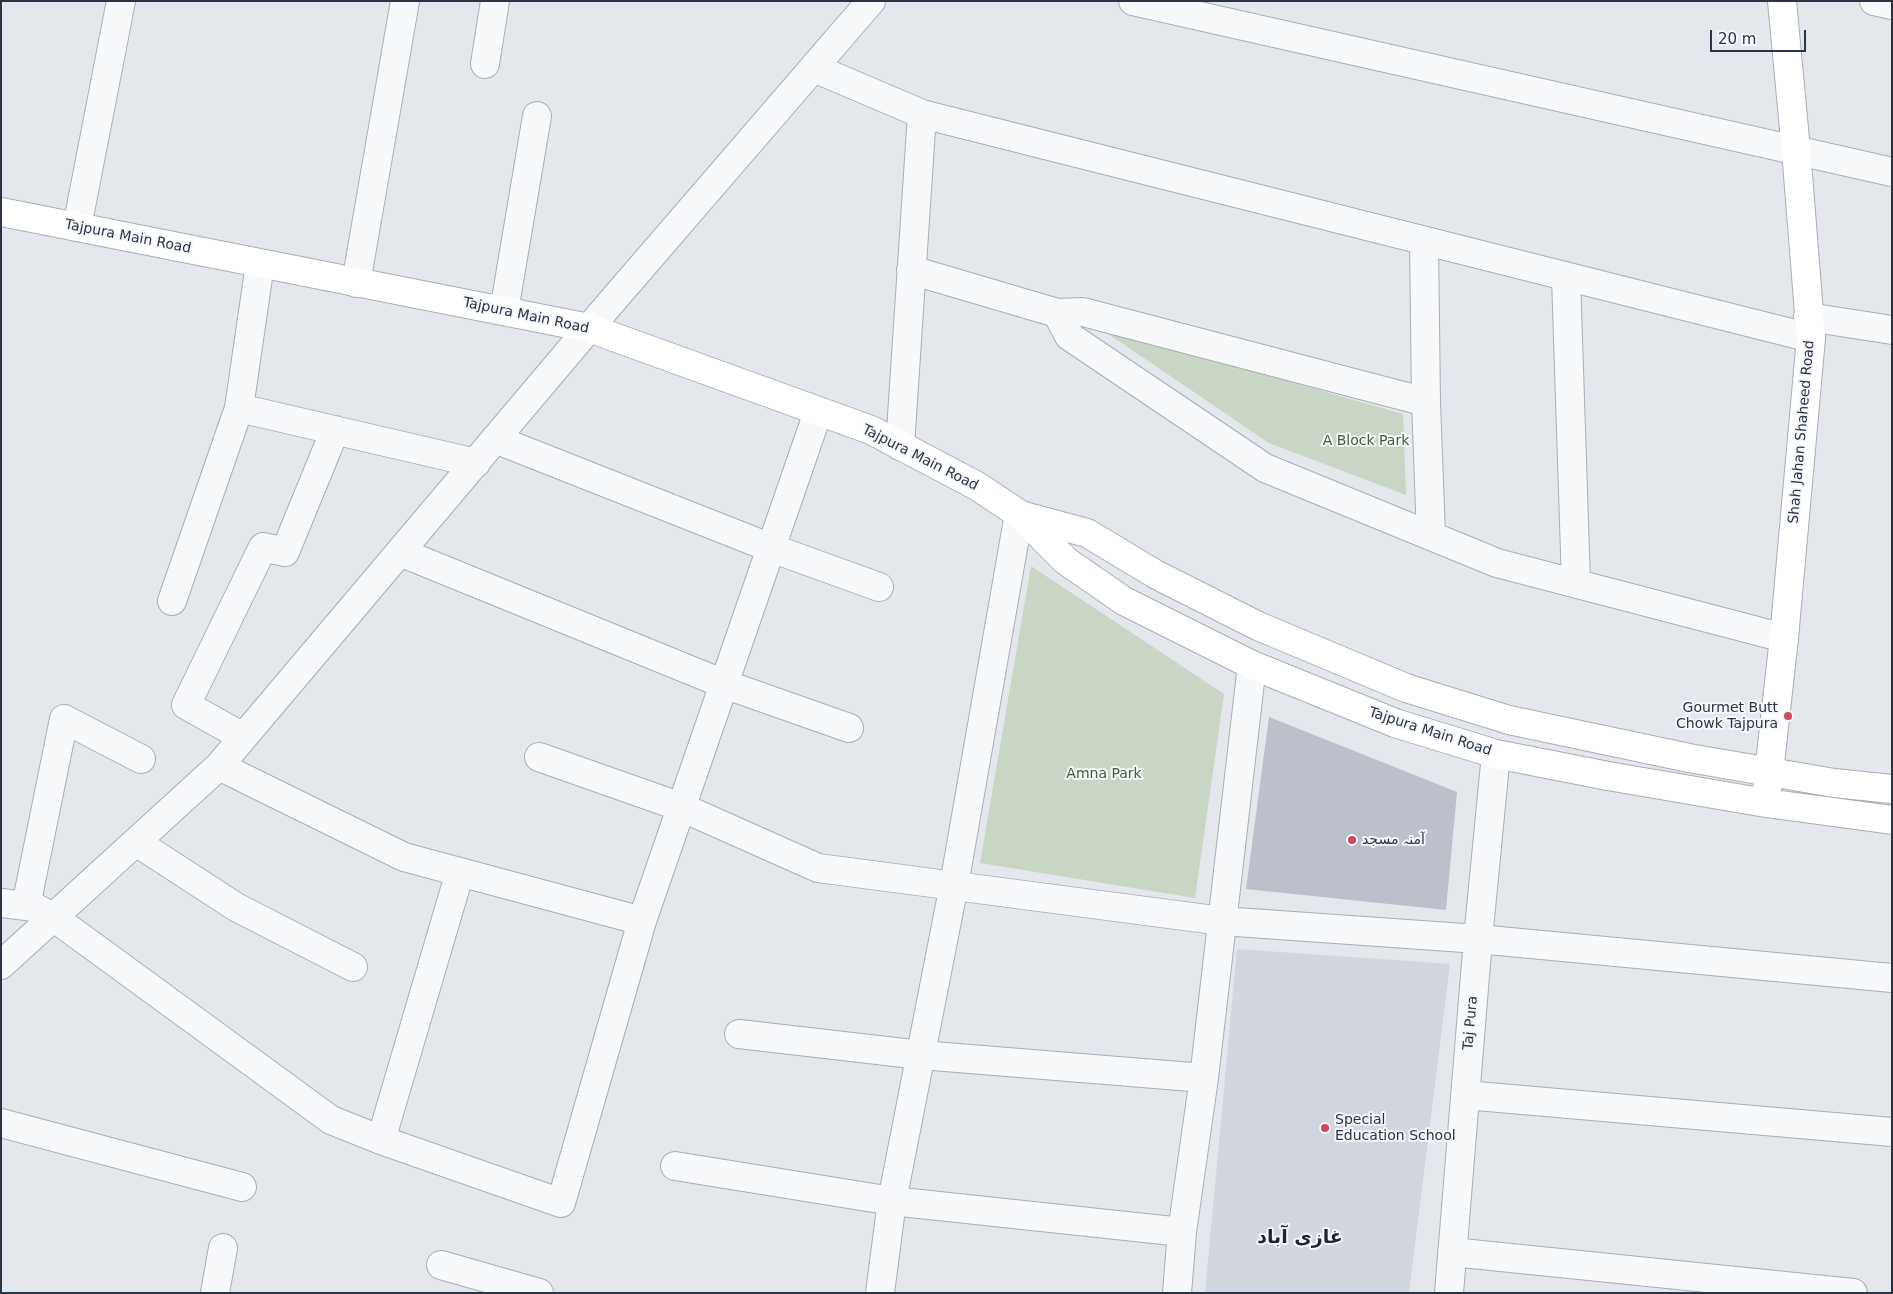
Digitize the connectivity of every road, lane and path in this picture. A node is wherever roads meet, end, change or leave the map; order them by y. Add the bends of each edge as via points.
1 (121, 1) edge
2 (405, 1) edge
3 (495, 1) edge
4 (871, 1) edge
5 (1133, 1) edge
6 (1782, 1) edge
7 (1874, 1) edge
8 (1892, 5) edge
9 (485, 64) dead end
10 (814, 68) junction
11 (922, 114) junction
12 (537, 116) dead end
13 (1796, 150) junction
14 (1892, 172) edge
15 (1, 212) edge
16 (78, 227) junction
17 (1424, 241) junction
18 (260, 264) junction
19 (911, 270) junction
20 (1566, 277) junction
21 (356, 282) junction
22 (504, 311) junction
23 (1057, 313) junction
24 (590, 328) junction
25 (1809, 328) junction
26 (1892, 330) edge
27 (1426, 402) junction
28 (239, 408) junction
29 (818, 412) junction
30 (335, 430) junction
31 (496, 439) junction
32 (900, 446) junction
33 (476, 463) junction
34 (1019, 514) junction
35 (1431, 536) junction
36 (771, 548) junction
37 (400, 552) junction
38 (1576, 583) junction
39 (879, 586) dead end
40 (172, 601) dead end
41 (1784, 638) junction
42 (1252, 665) junction
43 (724, 684) junction
44 (848, 728) dead end
45 (243, 737) junction
46 (1496, 754) junction
47 (539, 757) dead end
48 (141, 759) dead end
49 (219, 766) junction
50 (1769, 772) junction
51 (1892, 789) edge
52 (1766, 804) junction
53 (681, 807) junction
54 (1892, 820) edge
55 (136, 842) junction
56 (460, 872) junction
57 (954, 884) junction
58 (14, 904) edge
59 (53, 917) junction
60 (1222, 920) junction
61 (642, 921) junction
62 (1478, 939) junction
63 (1, 965) edge
64 (353, 967) dead end
65 (1892, 978) edge
66 (739, 1034) dead end
67 (921, 1055) junction
68 (1204, 1078) junction
69 (1465, 1095) junction
70 (1, 1123) edge
71 (1892, 1132) edge
72 (381, 1140) junction
73 (675, 1166) dead end
74 (242, 1187) dead end
75 (892, 1201) junction
76 (1182, 1232) junction
77 (223, 1248) dead end
78 (1452, 1252) junction
79 (441, 1265) dead end
80 (215, 1293) edge
81 (539, 1293) edge
82 (880, 1293) edge
83 (1177, 1293) edge
84 (1448, 1293) edge
85 (1853, 1293) edge

1 - 16 street
2 - 21 street
3 - 9 street
4 - 10 street
5 - 13 street
6 - 13 street, Shah Jahan Shaheed Road
7 - 8 street
10 - 11 street
10 - 24 street
11 - 17 street
11 - 19 street
12 - 22 street
13 - 14 street
13 - 25 street, Shah Jahan Shaheed Road
15 - 16 street, Tajpura Main Road
16 - 18 street, Tajpura Main Road
17 - 20 street
17 - 27 street
18 - 21 street, Tajpura Main Road
18 - 28 street
19 - 23 street
19 - 32 street
20 - 25 street
20 - 38 street
21 - 22 street, Tajpura Main Road
22 - 24 street, Tajpura Main Road
23 - 27 street via 1083,312
23 - 35 street via 1069,336 1265,468
24 - 29 street, Tajpura Main Road
24 - 31 street
25 - 26 street
25 - 41 street, Shah Jahan Shaheed Road
27 - 35 street
28 - 30 street
28 - 40 street
29 - 32 street, Tajpura Main Road via 871,430
29 - 36 street
30 - 33 street
30 - 45 street via 285,552 263,547 186,705
31 - 33 street
31 - 36 street
32 - 34 street, Tajpura Main Road via 976,486
33 - 37 street
34 - 42 street, Tajpura Main Road via 1066,561 1124,601
34 - 50 street, Tajpura Main Road via 1087,534 1155,574 1258,626 1406,688 1508,720
34 - 57 street
35 - 38 street via 1497,562
36 - 39 street
36 - 43 street
37 - 43 street
37 - 45 street
38 - 41 street
41 - 50 street, Shah Jahan Shaheed Road
42 - 46 street, Tajpura Main Road via 1395,723
42 - 60 street
43 - 44 street
43 - 53 street
45 - 49 street
46 - 52 street, Tajpura Main Road
46 - 62 street, Taj Pura
47 - 53 street
48 - 58 street via 64,719
49 - 55 street
49 - 56 street via 404,857
50 - 51 street, Tajpura Main Road
50 - 52 street, Shah Jahan Shaheed Road
52 - 54 street, Tajpura Main Road
53 - 57 street via 818,868
53 - 61 street
55 - 59 street
55 - 64 street via 236,907
56 - 61 street
56 - 72 street
57 - 60 street
57 - 67 street
58 - 59 street via 34,907
59 - 63 street
59 - 72 street via 331,1120
60 - 62 street
60 - 68 street
61 - 72 street via 561,1203
62 - 65 street
62 - 69 street, Taj Pura
66 - 67 street
67 - 68 street
67 - 75 street
68 - 76 street
69 - 71 street
69 - 78 street, Taj Pura
70 - 74 street
73 - 75 street
75 - 76 street
75 - 82 street
76 - 83 street
77 - 80 street
78 - 84 street, Taj Pura
78 - 85 street
79 - 81 street

